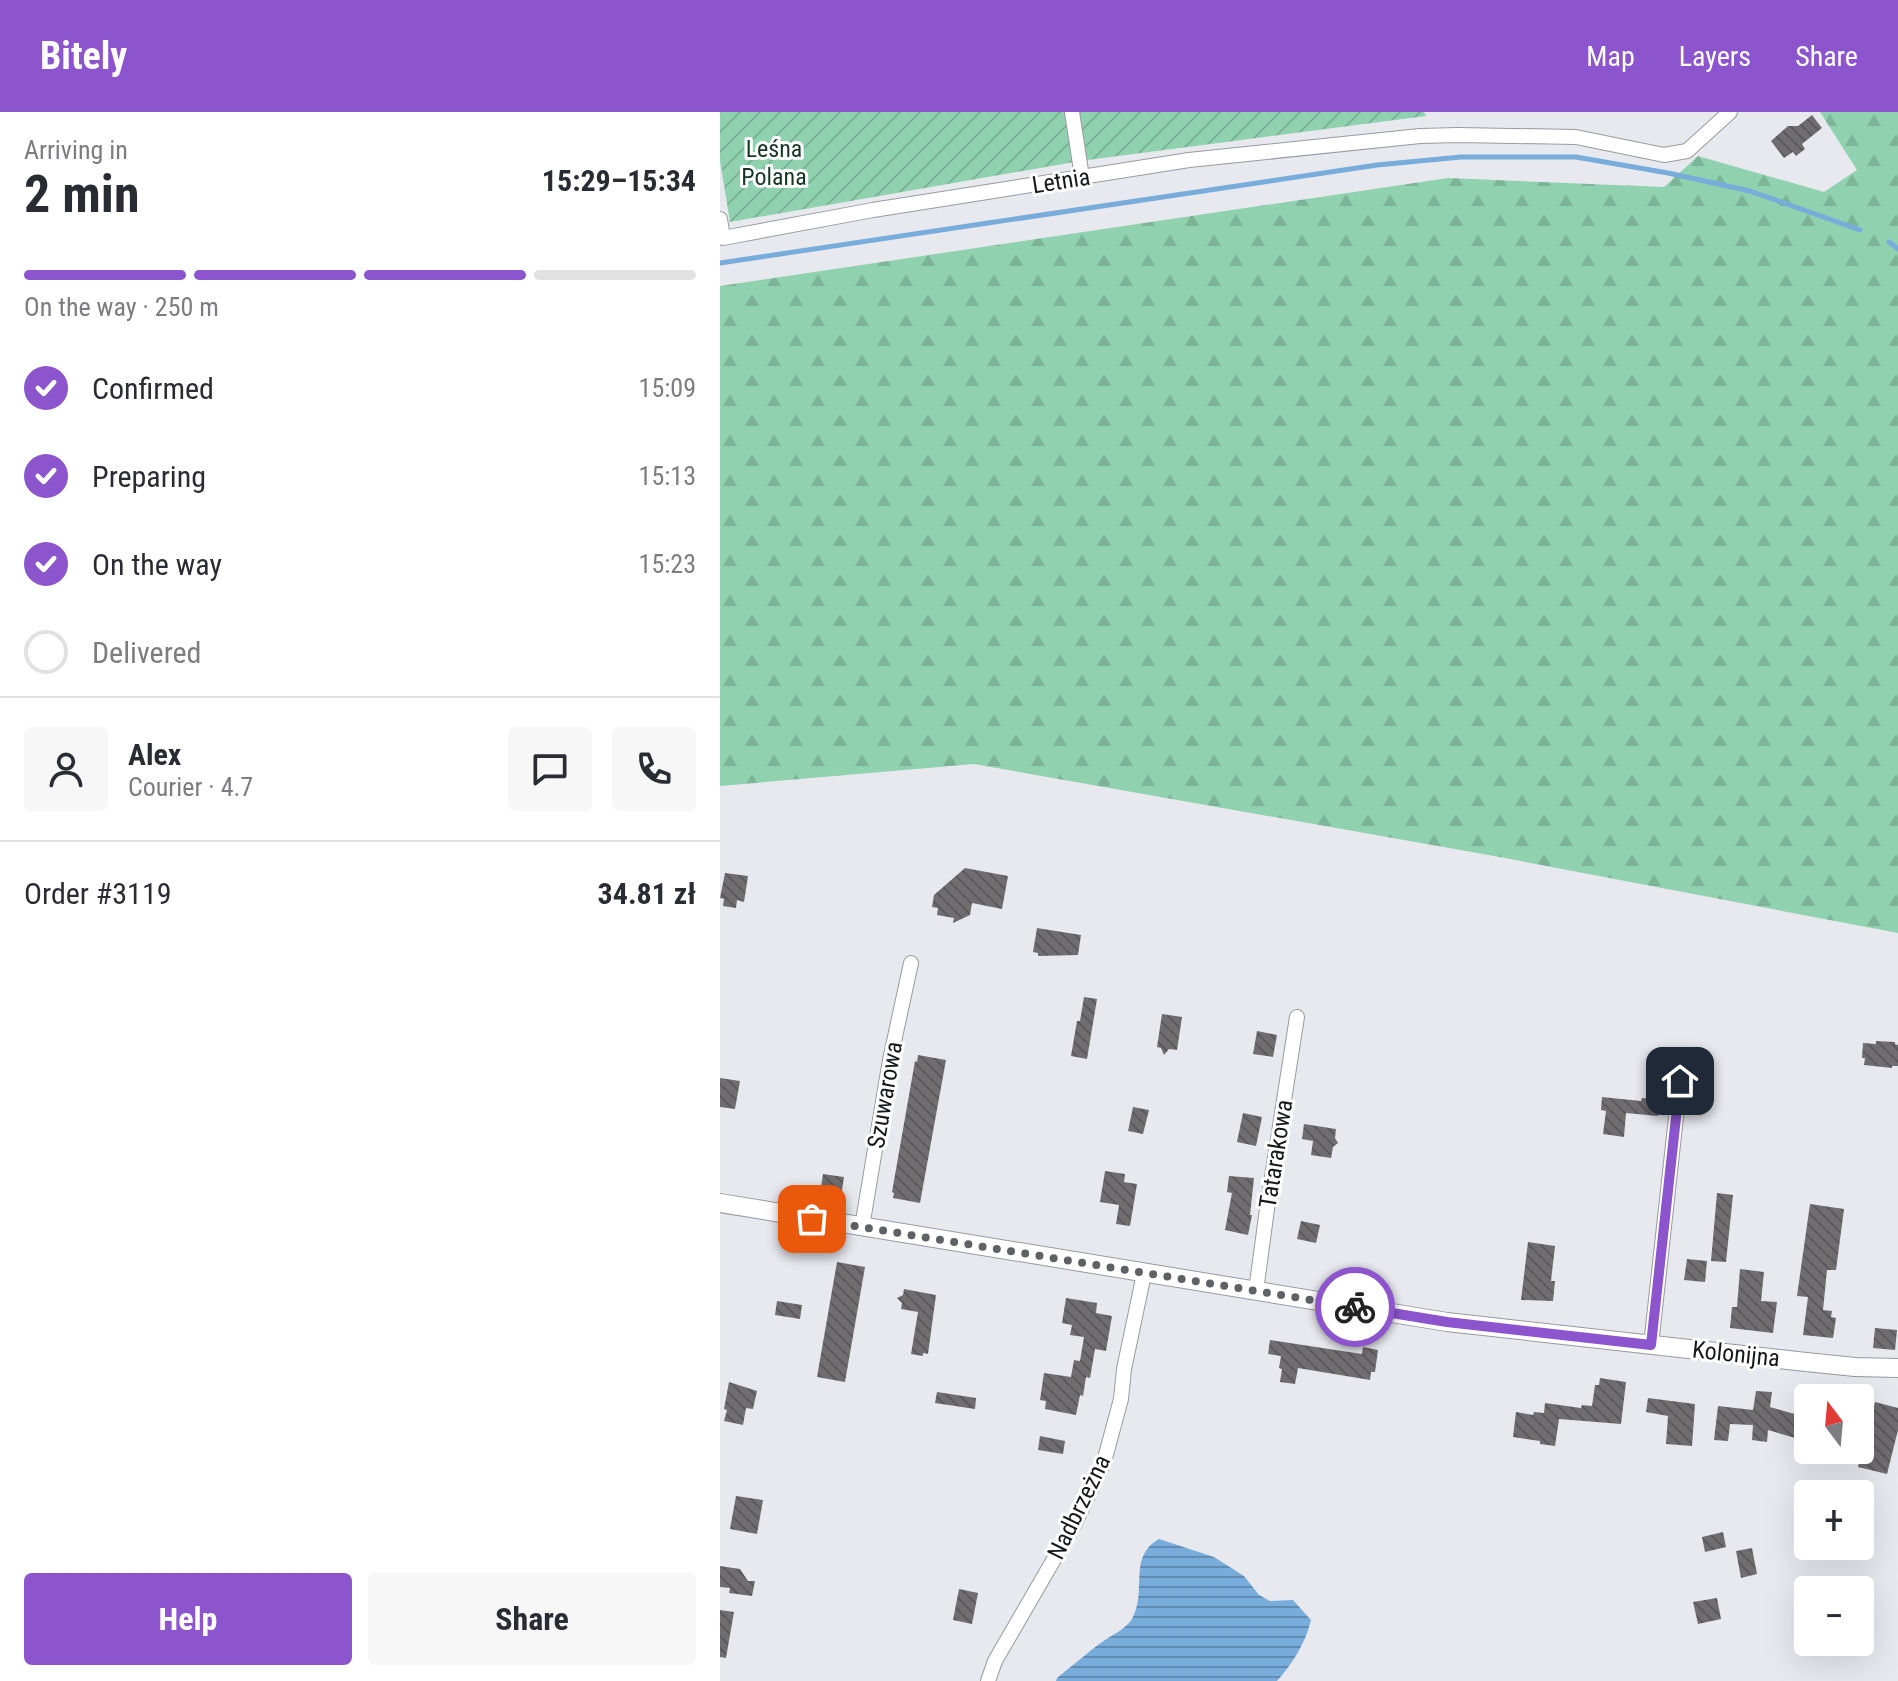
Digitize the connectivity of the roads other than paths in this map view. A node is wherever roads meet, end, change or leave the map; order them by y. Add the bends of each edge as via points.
1 (1072, 112) edge
2 (1730, 112) edge
3 (1082, 177) junction
4 (720, 219) edge
5 (722, 238) edge
6 (911, 963) dead end
7 (1297, 1017) dead end
8 (1680, 1081) dead end
9 (720, 1203) edge
10 (862, 1227) junction
11 (1144, 1274) junction
12 (1256, 1291) junction
13 (1651, 1345) junction
14 (1898, 1368) edge
15 (988, 1681) edge

1 - 3 street
2 - 3 street, Letnia via 1687,151 1664,155 1576,137 1443,135 1189,160
3 - 5 street, Letnia
4 - 5 street, Letnia
6 - 10 street, Szuwarowa
7 - 12 street, Tatarakowa
8 - 13 street
9 - 10 street, Kolonijna
10 - 11 street, Kolonijna
11 - 12 street, Kolonijna
11 - 15 street, Nadbrzeżna via 1104,1462
12 - 13 street, Kolonijna via 1447,1322
13 - 14 street, Kolonijna

